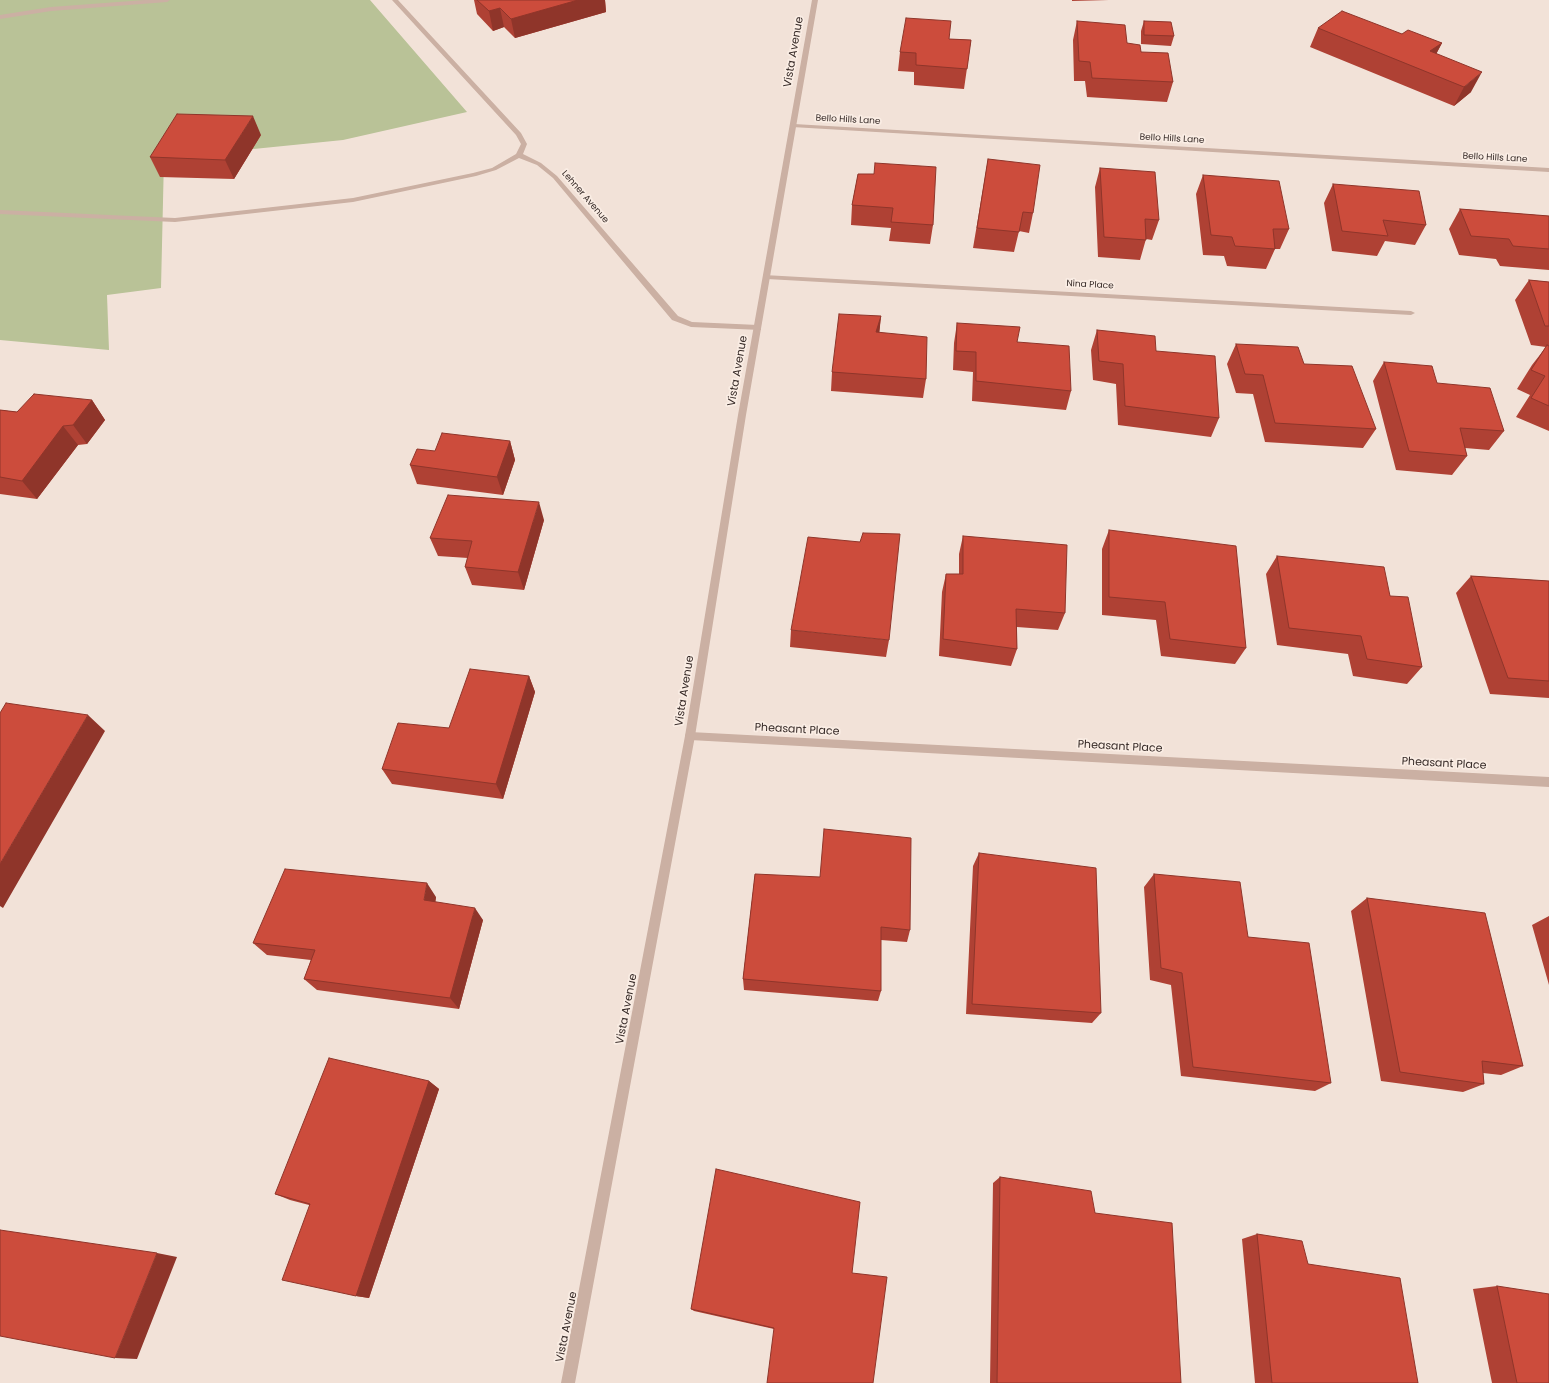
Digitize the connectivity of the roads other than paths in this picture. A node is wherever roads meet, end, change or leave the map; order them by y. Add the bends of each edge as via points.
1 (167, 0) edge
2 (394, 0) edge
3 (815, 0) edge
4 (0, 17) edge
5 (794, 126) junction
6 (519, 155) junction
7 (1549, 170) edge
8 (0, 212) edge
9 (767, 277) junction
10 (1411, 313) dead end
11 (758, 328) junction
12 (690, 736) junction
13 (1549, 782) edge
14 (568, 1383) edge

1 - 4 street via 51,9
2 - 6 street via 519,134 524,144
3 - 5 street, Vista Avenue
5 - 7 street, Bello Hills Lane
5 - 9 street, Vista Avenue
6 - 8 street via 494,169 474,175 353,200 175,220
6 - 11 street, Lehner Avenue via 539,164 555,177 675,318 691,324
9 - 10 street, Nina Place
9 - 11 street, Vista Avenue
11 - 12 street, Vista Avenue via 740,422
12 - 13 street, Pheasant Place
12 - 14 street, Vista Avenue

